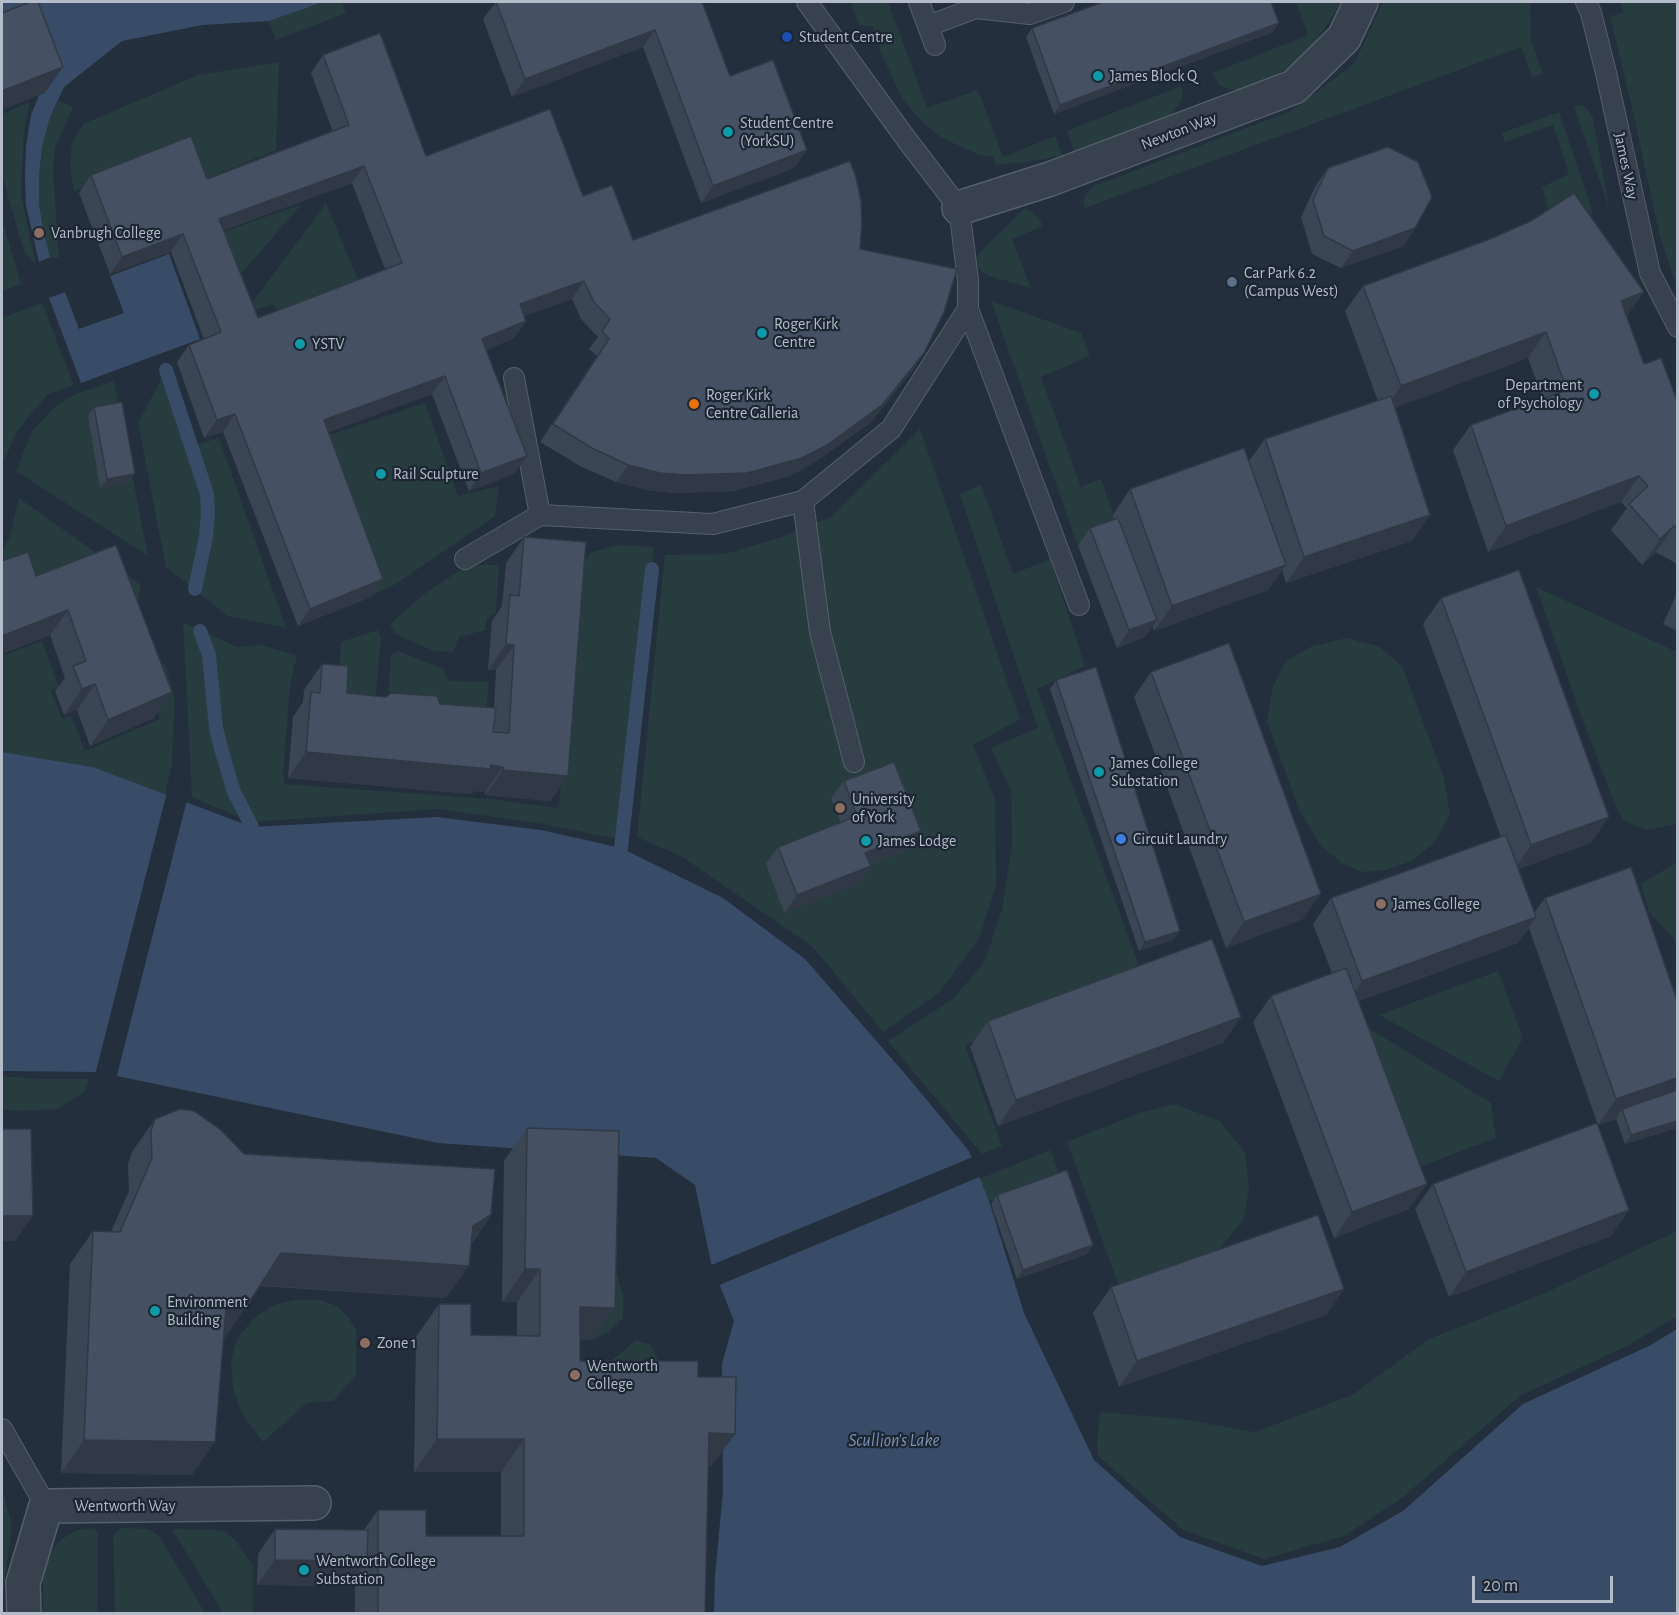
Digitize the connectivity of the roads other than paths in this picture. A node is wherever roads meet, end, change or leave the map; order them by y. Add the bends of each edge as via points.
1 (807, 2) edge
2 (919, 2) edge
3 (1064, 2) edge
4 (1361, 2) edge
5 (1586, 2) edge
6 (928, 26) junction
7 (935, 45) dead end
8 (959, 208) junction
9 (968, 309) junction
10 (1677, 327) edge
11 (514, 378) dead end
12 (803, 501) junction
13 (540, 515) junction
14 (465, 559) dead end
15 (1079, 606) dead end
16 (854, 762) dead end
17 (2, 1429) edge
18 (314, 1503) dead end
19 (46, 1506) junction
20 (24, 1614) edge

1 - 8 lane
2 - 6 lane
3 - 6 lane via 1029,14 976,8
4 - 8 street, Newton Way via 1344,38 1294,87 1050,179
5 - 10 lane, James Way via 1606,73 1650,273
6 - 7 lane
8 - 9 lane
9 - 12 lane via 891,429
9 - 15 lane
11 - 13 lane
12 - 13 lane via 713,524
12 - 16 lane via 820,632
13 - 14 lane
17 - 19 lane
18 - 19 street, Wentworth Way
19 - 20 street via 23,1583

